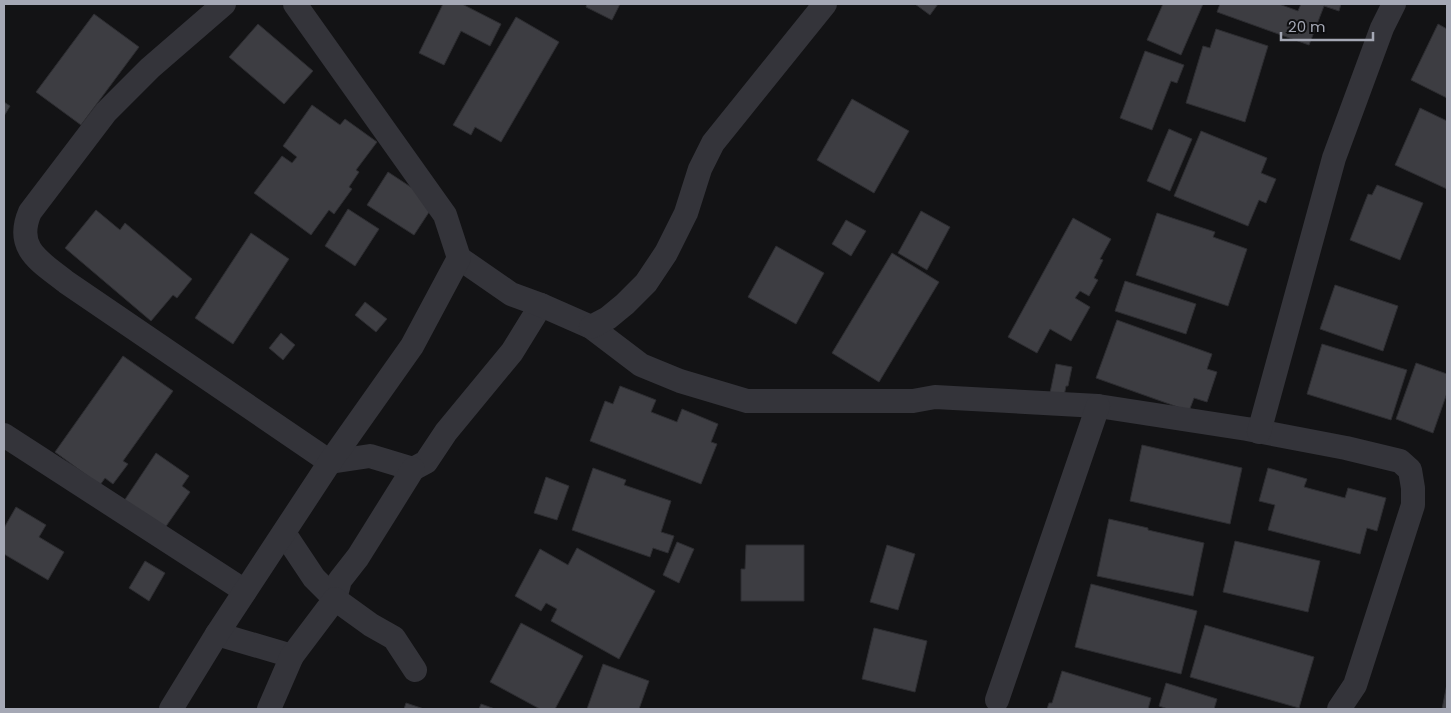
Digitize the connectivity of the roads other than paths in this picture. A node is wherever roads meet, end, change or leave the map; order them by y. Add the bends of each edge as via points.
1 (224, 4) edge
2 (295, 4) edge
3 (825, 4) edge
4 (1394, 4) edge
5 (458, 258) junction
6 (541, 305) junction
7 (591, 327) junction
8 (1098, 406) junction
9 (1260, 432) junction
10 (4, 435) edge
11 (330, 462) junction
12 (413, 469) junction
13 (284, 532) junction
14 (246, 592) junction
15 (336, 599) junction
16 (217, 634) junction
17 (292, 656) junction
18 (415, 670) dead end
19 (997, 700) dead end
20 (171, 709) edge
21 (269, 709) edge
22 (1339, 709) edge

1 - 11 street via 150,68 106,112 30,212 24,232 26,242 32,255 66,282
2 - 5 street via 445,215
3 - 7 street via 713,143 700,169 686,213 646,283 608,318
4 - 9 street via 1334,158
5 - 6 street via 511,294
5 - 11 street via 412,346
6 - 7 street
6 - 12 street via 512,352 446,432 426,462
7 - 8 street via 641,364 680,381 747,401 913,401 935,397
8 - 9 street
8 - 19 street
9 - 22 street via 1400,461 1410,470 1413,505 1355,685
10 - 14 street
11 - 12 street via 370,456
11 - 13 street
12 - 15 street via 340,580
13 - 14 street
13 - 15 street via 314,578
14 - 16 street
15 - 17 street
15 - 18 street via 394,638
16 - 17 street
16 - 20 street
17 - 21 street

